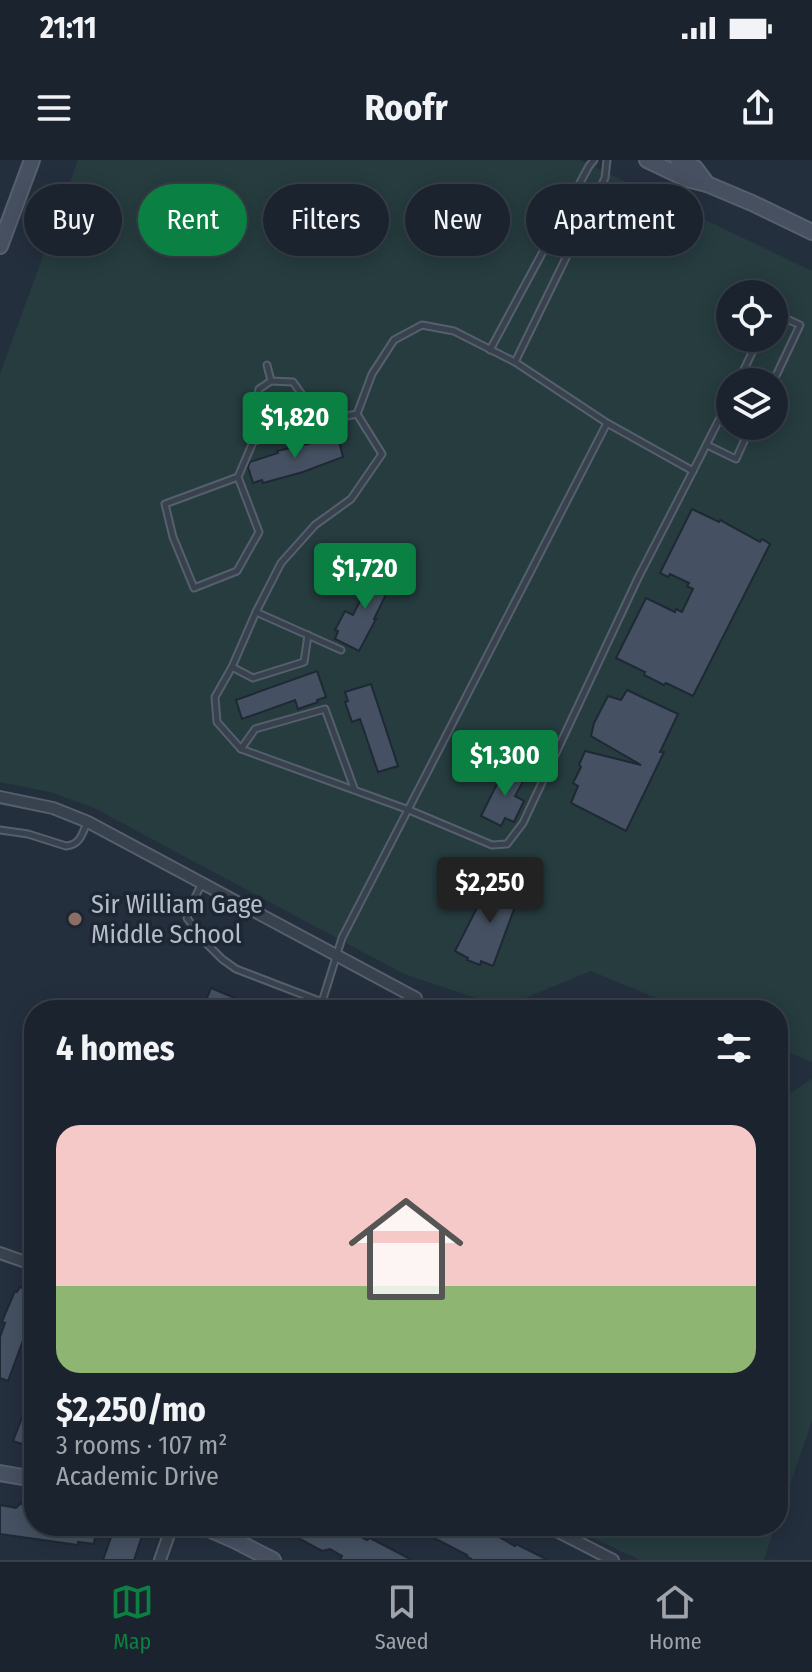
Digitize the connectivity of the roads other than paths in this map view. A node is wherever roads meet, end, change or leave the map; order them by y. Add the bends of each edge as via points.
1 (32, 160) edge
2 (594, 160) edge
3 (607, 160) edge
4 (647, 160) edge
5 (678, 160) edge
6 (696, 164) edge
7 (707, 184) junction
8 (812, 232) edge
9 (0, 246) edge
10 (788, 319) edge
11 (490, 350) junction
12 (788, 350) edge
13 (515, 362) junction
14 (267, 365) dead end
15 (271, 381) junction
16 (357, 414) junction
17 (310, 423) junction
18 (607, 423) junction
19 (716, 427) edge
20 (257, 440) junction
21 (745, 440) edge
22 (707, 445) junction
23 (693, 471) junction
24 (238, 477) junction
25 (256, 612) junction
26 (308, 635) junction
27 (341, 650) dead end
28 (232, 667) junction
29 (241, 749) junction
30 (355, 789) junction
31 (0, 797) edge
32 (409, 810) junction
33 (88, 822) junction
34 (0, 830) edge
35 (202, 883) junction
36 (337, 956) junction
37 (416, 998) dead end
38 (317, 1000) edge
39 (323, 1000) edge
40 (1, 1255) edge
41 (24, 1262) edge
42 (0, 1473) edge
43 (24, 1477) edge
44 (168, 1536) edge
45 (225, 1536) edge
46 (566, 1536) edge
47 (160, 1560) edge
48 (273, 1560) edge
49 (613, 1560) edge

1 - 9 main road
2 - 11 lane
3 - 13 lane via 605,178
4 - 7 main road
5 - 6 main road
6 - 7 main road
7 - 8 main road
10 - 12 lane via 800,325
11 - 13 lane
11 - 16 lane via 454,331 422,325 394,340 372,374
13 - 18 lane
14 - 15 lane
15 - 17 lane via 293,382
15 - 20 lane via 259,389 254,409
16 - 17 lane
16 - 25 lane via 382,454 351,499 315,525 281,563
17 - 20 lane
18 - 23 lane
18 - 32 lane
19 - 22 lane
20 - 24 lane
21 - 22 lane via 736,459
22 - 23 lane
23 - 32 lane via 523,823 507,844 492,845
24 - 24 lane via 259,532 237,571 194,588 165,504
25 - 26 lane
25 - 28 lane
26 - 27 lane
26 - 28 lane via 304,662 253,678
28 - 29 lane via 215,697 217,722
29 - 30 lane
29 - 30 lane via 255,729 325,709
30 - 32 lane
31 - 33 street
32 - 36 lane
33 - 34 lane via 71,846
33 - 35 street
35 - 36 street
35 - 38 lane via 187,918 204,941 236,969
36 - 37 street
36 - 39 lane
40 - 41 street
42 - 43 main road
44 - 47 street
45 - 48 main road
46 - 49 street

